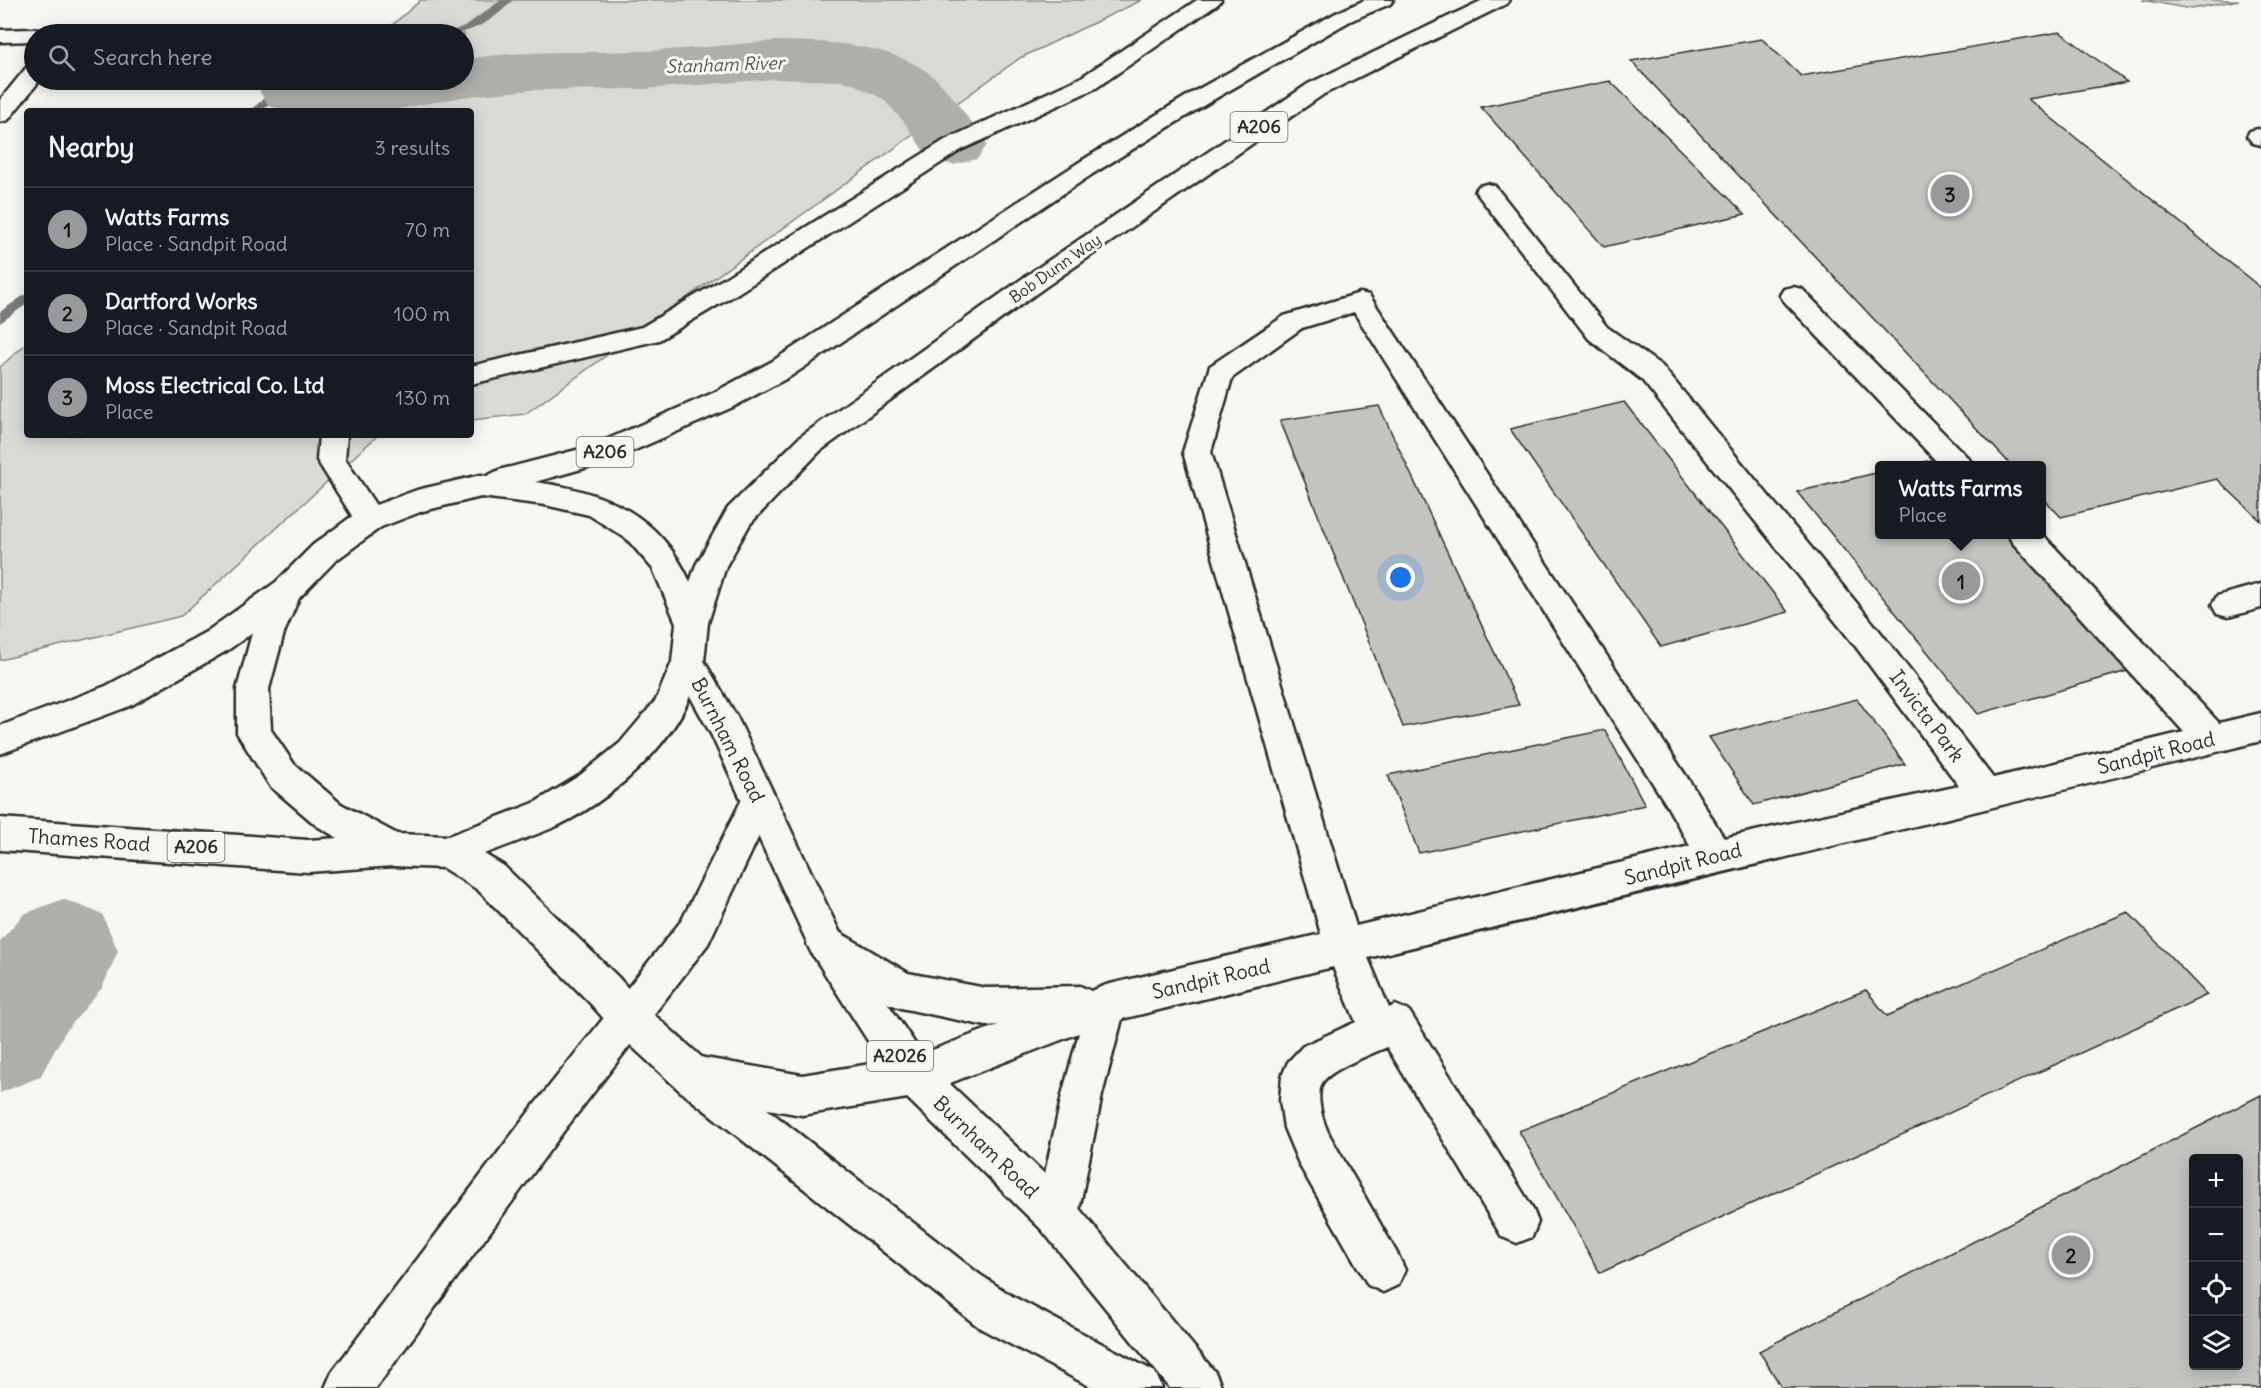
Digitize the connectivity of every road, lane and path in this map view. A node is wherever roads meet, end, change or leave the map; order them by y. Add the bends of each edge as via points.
1 (1211, 0) edge
2 (1383, 0) edge
3 (1499, 0) edge
4 (24, 35) edge
5 (0, 36) edge
6 (24, 85) edge
7 (0, 115) edge
8 (1487, 191) dead end
9 (1793, 295) dead end
10 (474, 374) edge
11 (333, 438) edge
12 (1955, 461) edge
13 (481, 486) junction
14 (370, 519) junction
15 (2028, 539) edge
16 (286, 591) junction
17 (2261, 596) edge
18 (2228, 605) dead end
19 (692, 623) junction
20 (688, 662) junction
21 (2261, 728) edge
22 (2212, 739) junction
23 (0, 740) edge
24 (1986, 795) junction
25 (759, 800) junction
26 (0, 834) edge
27 (393, 850) junction
28 (448, 852) junction
29 (1714, 856) junction
30 (826, 943) junction
31 (1344, 947) junction
32 (1106, 1004) junction
33 (627, 1016) junction
34 (1379, 1031) junction
35 (693, 1076) junction
36 (914, 1077) junction
37 (1057, 1215) junction
38 (1517, 1222) dead end
39 (1383, 1270) dead end
40 (348, 1388) edge
41 (1139, 1388) edge
42 (1199, 1388) edge

1 - 10 main road via 1088,83 953,145 650,334
2 - 13 main road, A206 via 1343,17 1203,96 1086,168 781,369 733,395 600,454
3 - 19 main road, Bob Dunn Way / A206 via 1316,88 1035,282 810,444 738,516 711,565
4 - 5 main road
6 - 7 main road
8 - 24 main road, Invicta Park via 1598,333 1652,373 1868,638
9 - 12 main road
11 - 14 main road via 331,460
13 - 14 main road via 417,501
13 - 19 main road via 597,506 638,531 666,563
14 - 16 main road via 324,553
15 - 22 main road
16 - 23 main road via 217,641 118,696
16 - 27 main road via 268,633 253,689 254,733 282,775 329,815
17 - 18 main road
19 - 20 main road, Bob Dunn Way
20 - 25 main road, Burnham Road / A2026 via 725,727
20 - 28 main road, Bob Dunn Way via 669,708 632,753 591,787 546,814
21 - 22 main road, Sandpit Road
22 - 24 main road, Sandpit Road
24 - 29 main road, Sandpit Road
25 - 30 main road, Burnham Road / A2026
25 - 33 main road via 695,932
26 - 27 main road, Thames Road / A206 via 308,856
27 - 28 main road, Thames Road
28 - 33 main road via 491,878
29 - 31 main road, Sandpit Road
29 - 31 main road via 1678,793 1360,301 1293,322 1220,373 1197,452
30 - 32 main road, Sandpit Road via 901,990 986,1007
30 - 36 main road, Burnham Road / A2026
31 - 32 main road, Sandpit Road
31 - 34 main road
32 - 36 main road, Sandpit Road
32 - 37 main road
33 - 35 main road
33 - 40 main road
34 - 38 main road via 1395,1024
34 - 39 main road via 1317,1060 1302,1076 1300,1100 1304,1128 1315,1151
35 - 36 main road, Sandpit Road via 802,1095
35 - 41 main road via 996,1312
36 - 37 main road, Burnham Road / A2026
37 - 42 main road, Burnham Road / A2026

